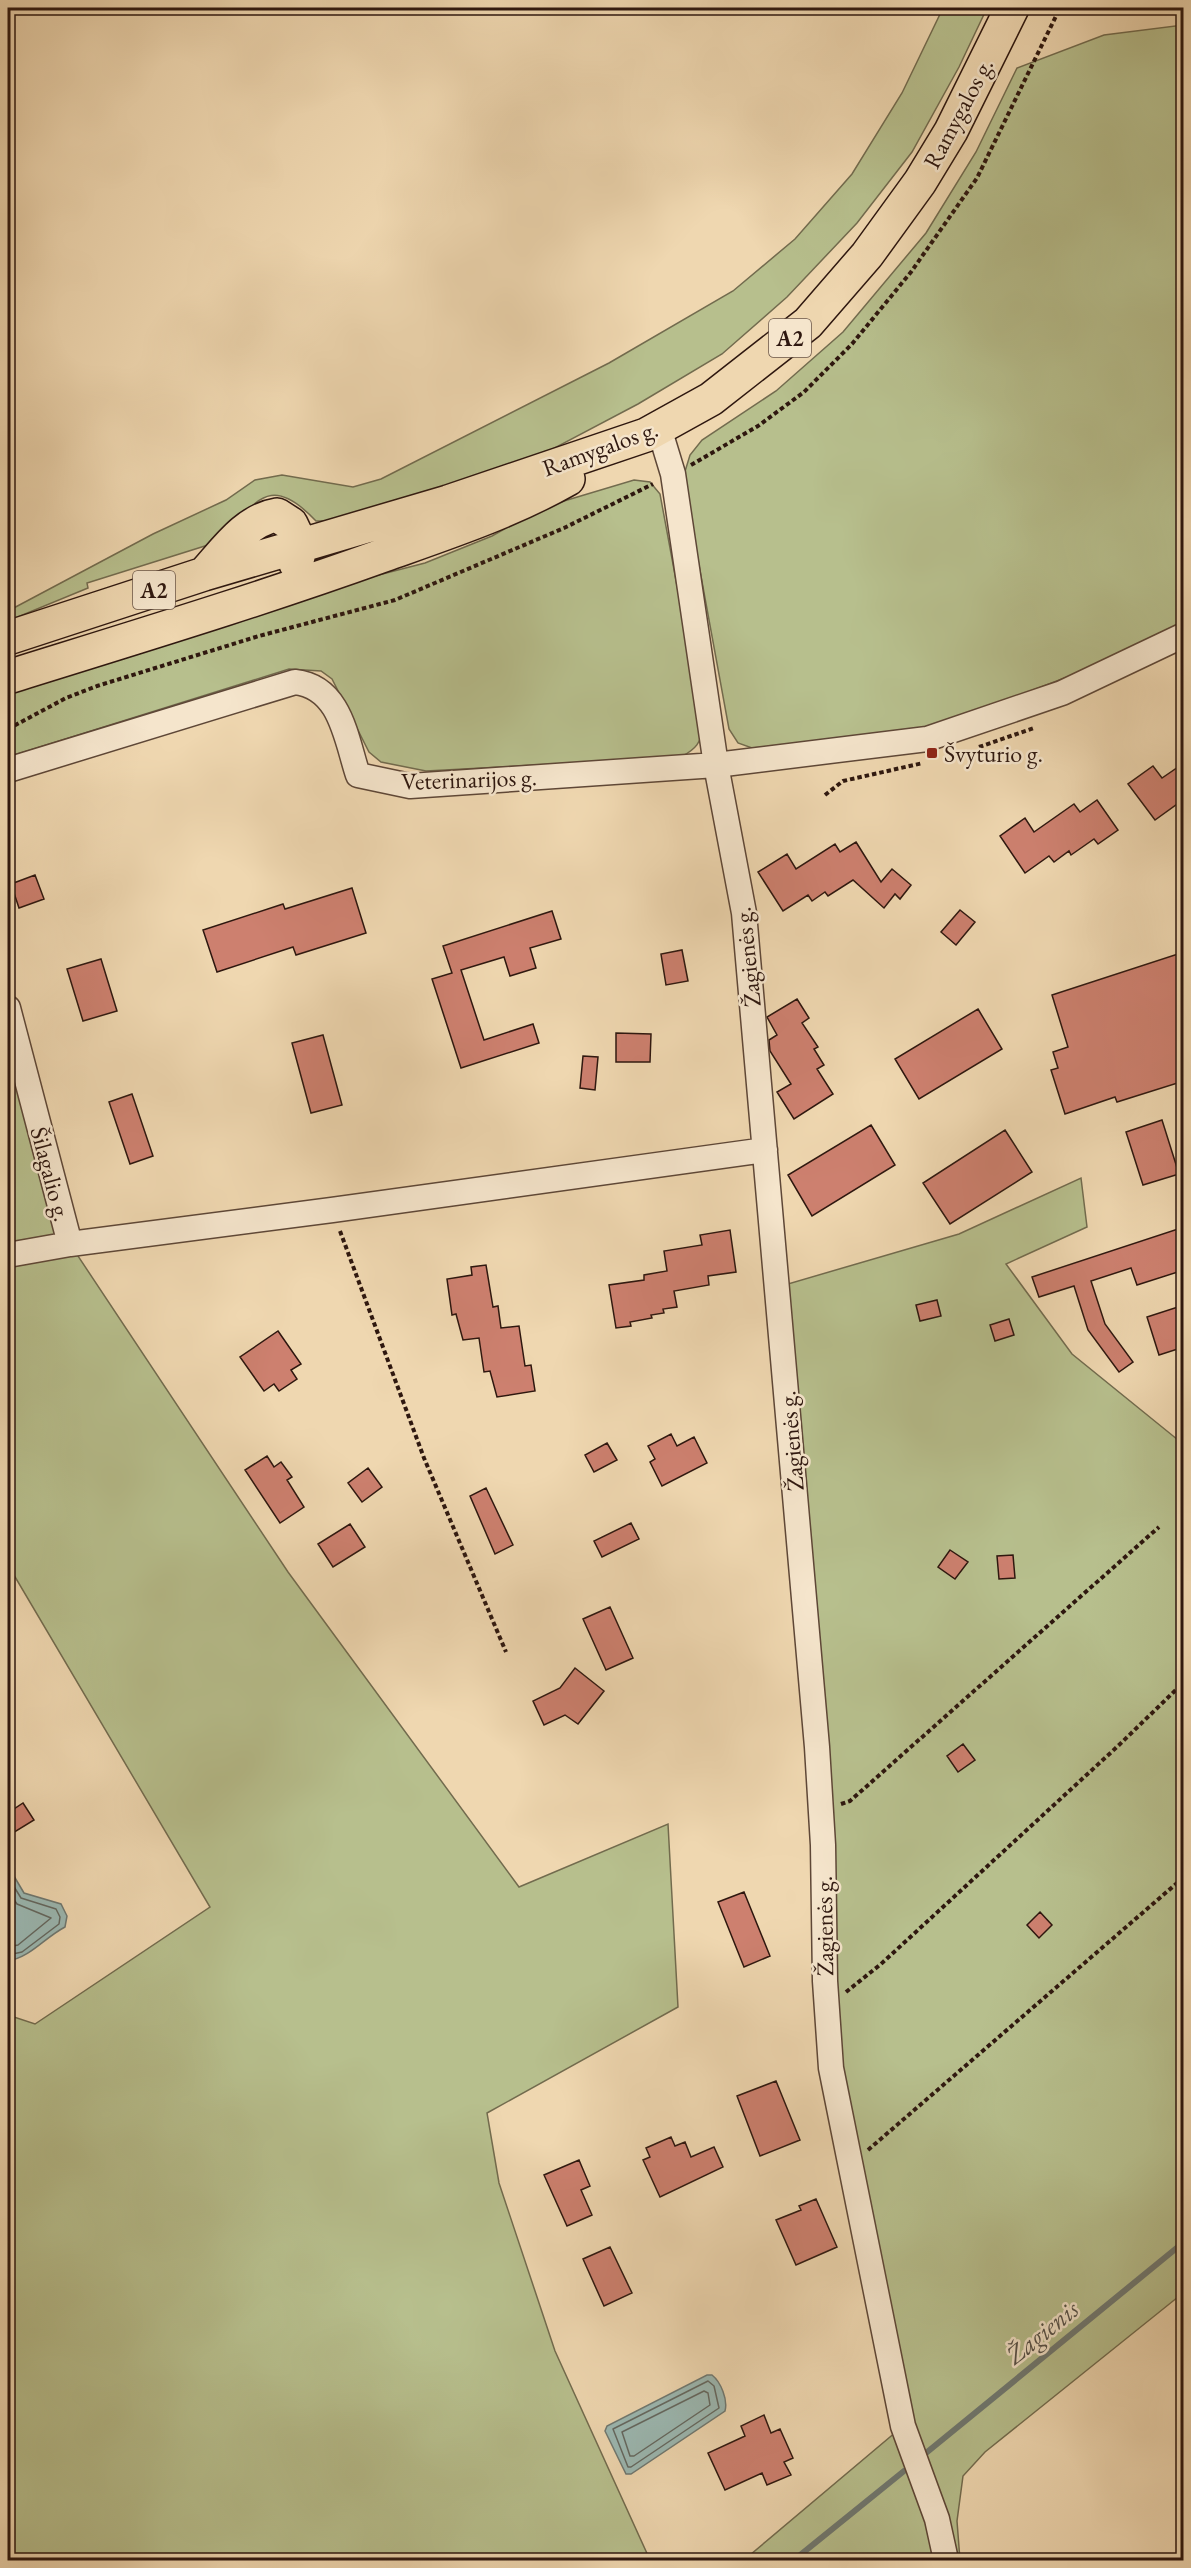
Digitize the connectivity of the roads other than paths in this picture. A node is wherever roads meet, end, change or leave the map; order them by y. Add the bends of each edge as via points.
1 (1012, 8) edge
2 (652, 431) junction
3 (301, 545) junction
4 (278, 593) junction
5 (1184, 635) edge
6 (8, 638) edge
7 (8, 677) edge
8 (716, 765) junction
9 (8, 770) edge
10 (8, 1008) edge
11 (765, 1149) junction
12 (70, 1244) junction
13 (8, 1255) edge
14 (946, 2560) edge

1 - 2 highway, Ramygalos g. / A2 via 951,131 867,255 808,322 769,356 711,399
2 - 3 highway, Ramygalos g. / A2 via 448,502
2 - 4 highway, A2 via 527,500
2 - 8 street, Žagienės g. via 673,474
3 - 4 highway via 295,566
3 - 6 highway, A2 via 291,524 278,515 263,518 204,574
4 - 7 highway, A2
5 - 8 street via 1062,693 927,739
8 - 9 street, Veterinarijos g. via 410,786 358,775 328,696 308,683 295,682
8 - 11 street, Žagienės g. via 744,913
10 - 12 street, Šilagalio g.
11 - 12 street
11 - 14 street, Žagienės g. via 821,1812 831,2068 903,2426 937,2519
12 - 13 street, Šilagalio g.

